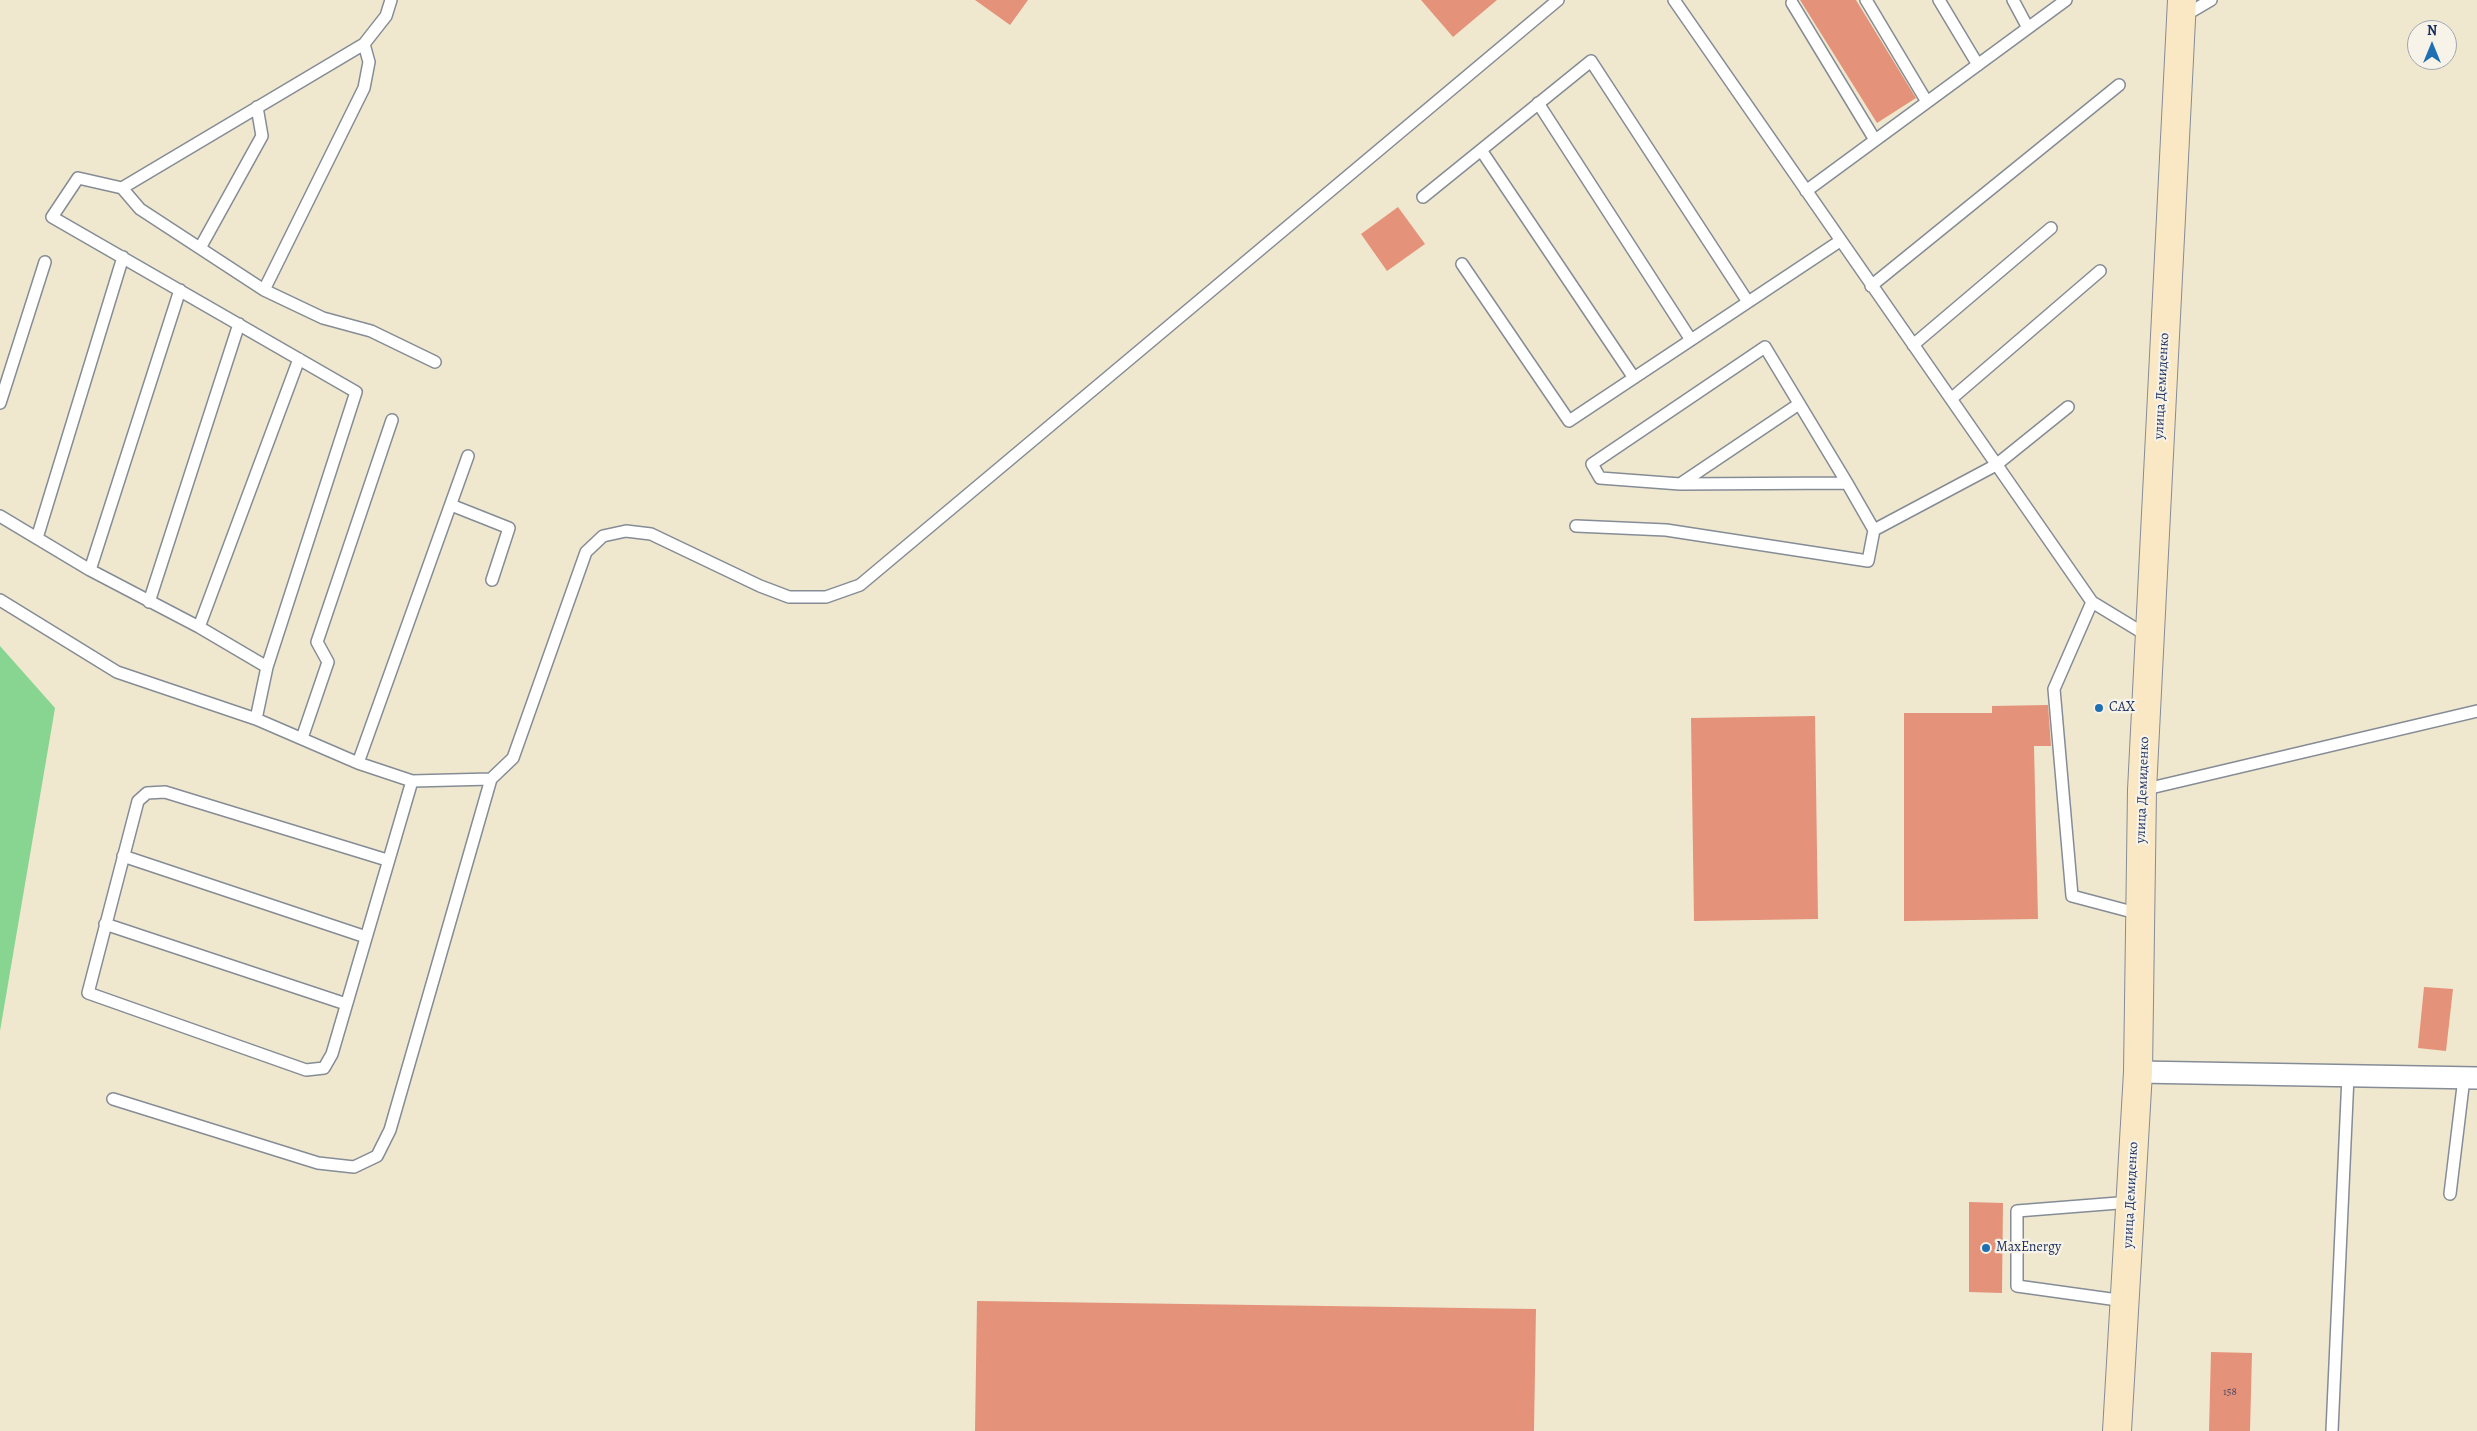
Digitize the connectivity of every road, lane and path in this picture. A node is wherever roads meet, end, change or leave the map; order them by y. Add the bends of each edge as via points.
1 (391, 0) edge
2 (1558, 0) edge
3 (1674, 0) edge
4 (1866, 0) edge
5 (1939, 0) edge
6 (2013, 0) edge
7 (2066, 0) edge
8 (2211, 0) edge
9 (1792, 3) dead end
10 (2181, 9) edge
11 (2028, 28) junction
12 (364, 44) junction
13 (1978, 65) junction
14 (2119, 85) dead end
15 (1928, 102) junction
16 (1538, 103) junction
17 (257, 107) junction
18 (1875, 140) junction
19 (1481, 150) junction
20 (122, 188) junction
21 (1806, 191) junction
22 (1423, 197) dead end
23 (2052, 228) dead end
24 (1840, 241) junction
25 (200, 248) junction
26 (123, 258) junction
27 (45, 262) dead end
28 (1462, 264) dead end
29 (2100, 271) dead end
30 (1872, 286) junction
31 (180, 290) junction
32 (264, 290) junction
33 (1748, 302) junction
34 (239, 324) junction
35 (1691, 340) junction
36 (1913, 345) junction
37 (299, 359) junction
38 (435, 362) dead end
39 (1634, 378) junction
40 (1951, 399) junction
41 (0, 403) edge
42 (1799, 404) junction
43 (2068, 407) dead end
44 (392, 420) dead end
45 (468, 456) dead end
46 (1996, 465) junction
47 (1847, 483) junction
48 (1680, 484) junction
49 (451, 504) junction
50 (0, 516) edge
51 (1576, 526) dead end
52 (1874, 530) junction
53 (37, 538) junction
54 (90, 570) junction
55 (492, 580) dead end
56 (0, 600) edge
57 (149, 602) junction
58 (2092, 602) junction
59 (199, 627) junction
60 (2150, 637) junction
61 (267, 667) junction
62 (2477, 712) edge
63 (256, 719) junction
64 (302, 738) junction
65 (358, 762) junction
66 (492, 779) junction
67 (412, 781) junction
68 (2142, 790) junction
69 (123, 856) junction
70 (387, 860) junction
71 (2140, 914) junction
72 (106, 924) junction
73 (366, 936) junction
74 (346, 1004) junction
75 (2138, 1072) junction
76 (2348, 1076) junction
77 (2470, 1078) edge
78 (113, 1099) dead end
79 (2450, 1194) dead end
80 (2131, 1202) junction
81 (2125, 1301) junction
82 (2117, 1431) edge
83 (2332, 1431) edge

1 - 12 lane via 386,16
2 - 66 lane via 860,586 826,597 789,597 651,534 626,531 603,536 586,552 513,758
3 - 21 lane
4 - 15 lane
5 - 13 lane
6 - 11 lane
7 - 11 lane
8 - 10 lane
9 - 18 lane
10 - 60 main road, улица Демиденко
11 - 13 lane
12 - 17 lane
12 - 32 lane via 369,62 364,88
13 - 15 lane
14 - 30 lane
15 - 18 lane
16 - 19 lane
16 - 33 lane via 1591,61
16 - 35 lane
17 - 20 lane
17 - 25 lane via 262,136
18 - 21 lane
19 - 22 lane
19 - 39 lane
20 - 25 lane via 140,209
20 - 26 lane via 78,178 52,217
21 - 24 lane
23 - 36 lane
24 - 30 lane
24 - 33 lane
25 - 32 lane
26 - 31 lane
26 - 53 lane
27 - 41 lane
28 - 39 lane via 1569,421
29 - 40 lane
30 - 36 lane
31 - 34 lane
31 - 54 lane
32 - 38 lane via 322,318 371,331
33 - 35 lane
34 - 37 lane
34 - 57 lane
35 - 39 lane
36 - 40 lane
37 - 59 lane
37 - 61 lane via 356,392
40 - 46 lane
42 - 47 lane
42 - 48 lane
42 - 48 lane via 1764,347 1592,464 1600,478
43 - 46 lane
44 - 64 lane via 317,642 328,662
45 - 49 lane
46 - 52 lane
46 - 58 lane
47 - 48 lane
47 - 52 lane
49 - 55 lane via 509,528
49 - 65 lane
50 - 53 lane
51 - 52 lane via 1666,530 1868,561
53 - 54 lane
54 - 57 lane
56 - 63 lane via 117,672
57 - 59 lane
58 - 60 lane
58 - 71 lane via 2054,690 2072,896
59 - 61 lane
60 - 68 main road, улица Демиденко
61 - 63 lane
62 - 68 lane
63 - 64 lane
64 - 65 lane
65 - 67 lane
66 - 67 lane
66 - 78 lane via 390,1130 377,1156 354,1167 318,1163
67 - 70 lane
68 - 71 main road, улица Демиденко
69 - 70 lane via 138,800 147,793 165,792
69 - 72 lane
69 - 73 lane
70 - 73 lane
71 - 75 main road, улица Демиденко
72 - 74 lane
72 - 74 lane via 88,993 306,1070 324,1068 332,1054
73 - 74 lane
75 - 76 street
75 - 80 main road, улица Демиденко
76 - 77 street
76 - 83 lane
77 - 79 lane
80 - 81 main road, улица Демиденко
80 - 81 lane via 2017,1211 2017,1286
81 - 82 main road, улица Демиденко

